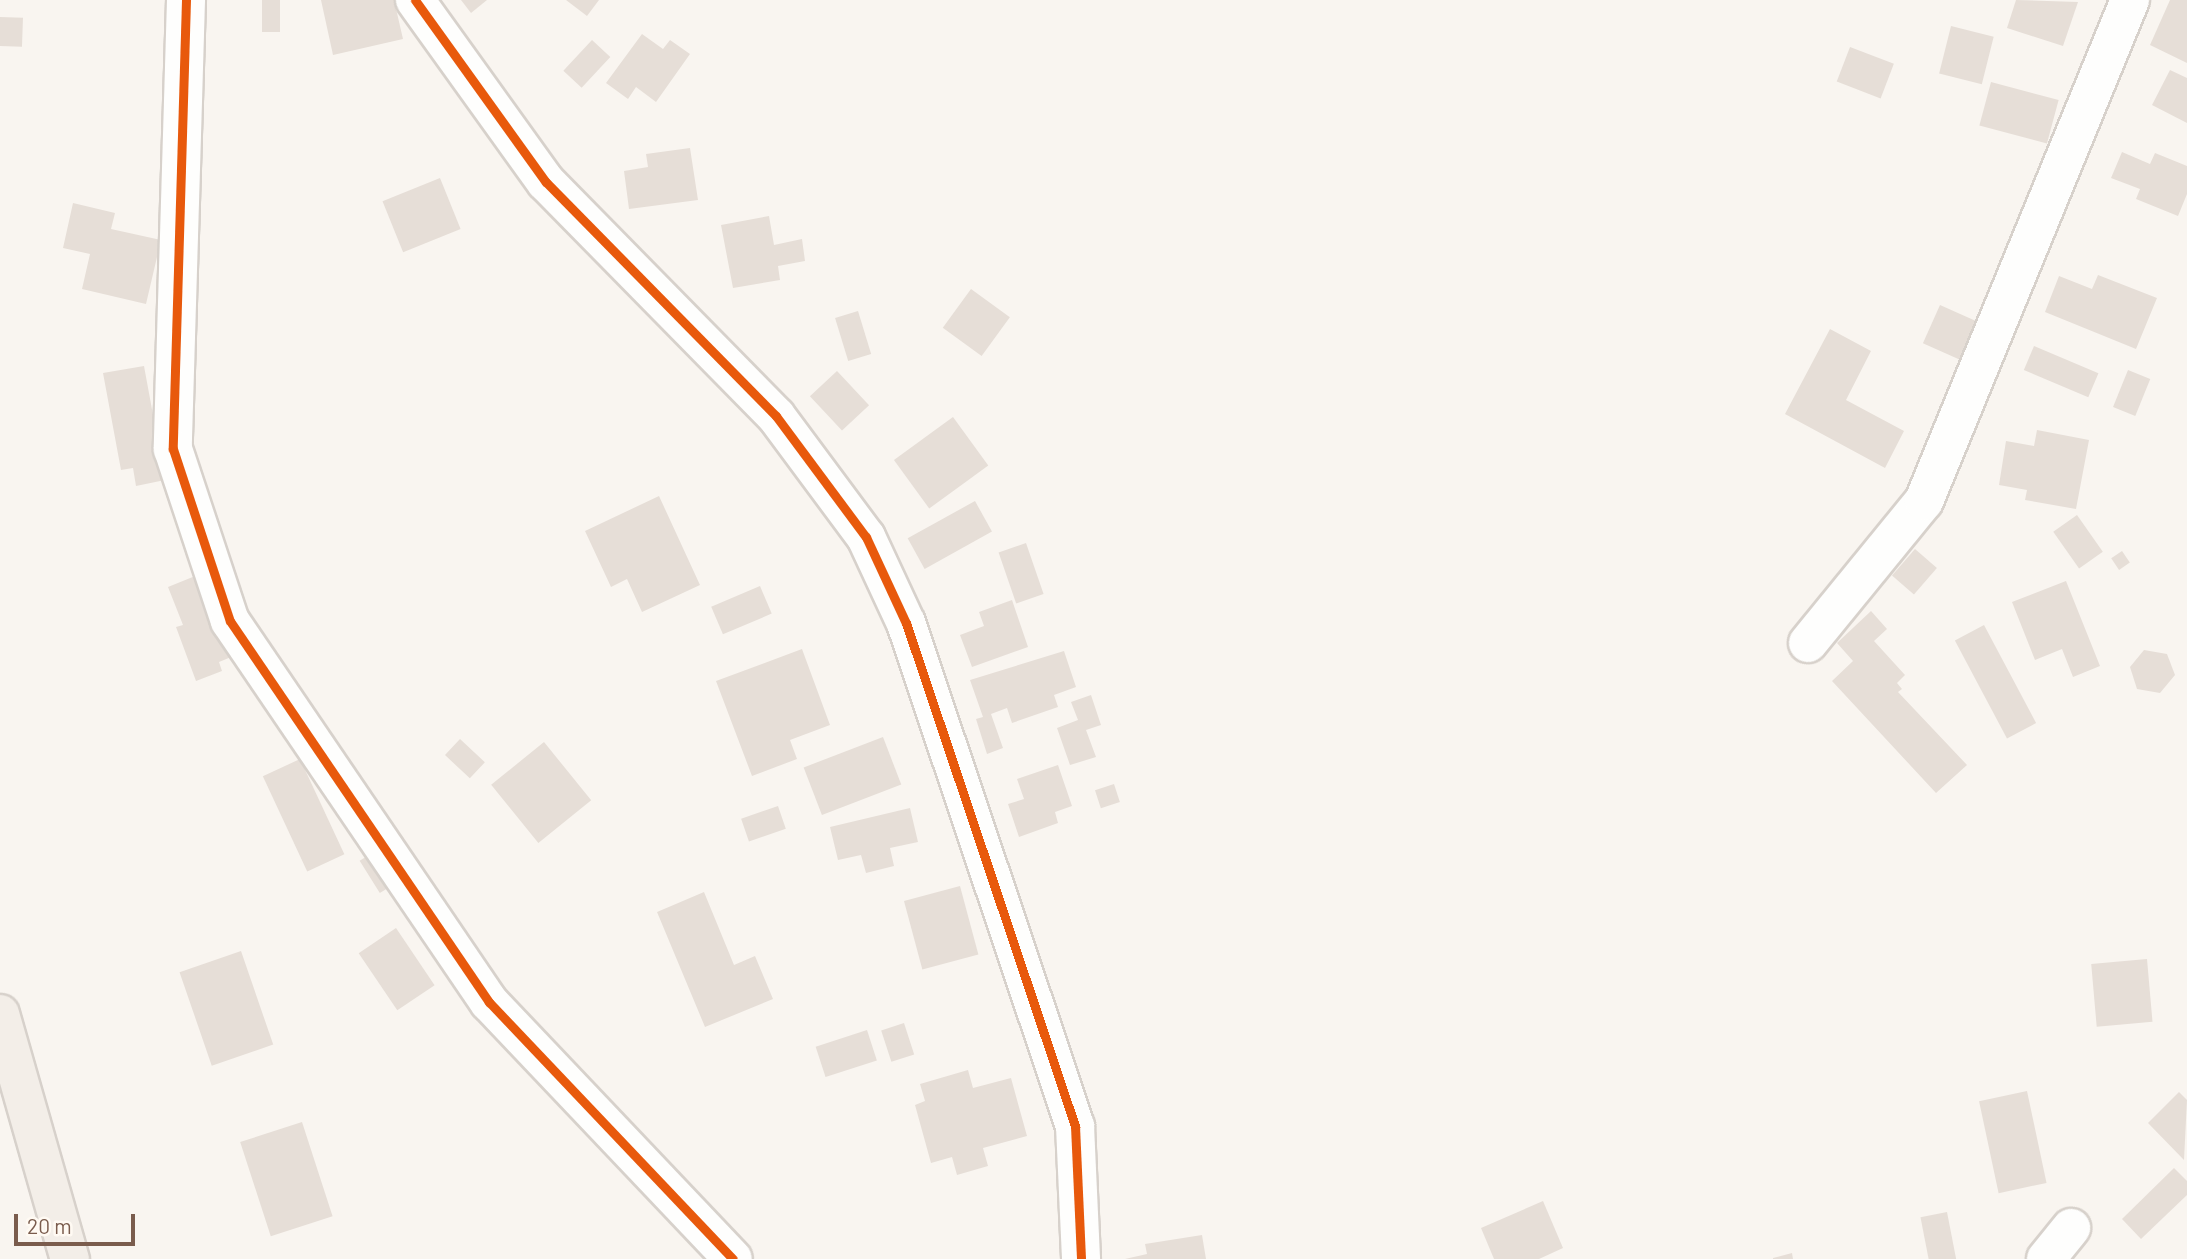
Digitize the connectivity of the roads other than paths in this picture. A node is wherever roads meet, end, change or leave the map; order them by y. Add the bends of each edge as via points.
1 (186, 0) edge
2 (415, 0) edge
3 (2130, 0) edge
4 (1808, 643) dead end
5 (0, 1014) edge
6 (2071, 1228) dead end
7 (70, 1259) edge
8 (733, 1259) edge
9 (1081, 1259) edge
10 (2046, 1259) edge

1 - 8 street via 173,449 230,621 489,1002
2 - 9 street via 546,183 776,416 866,537 906,623 1076,1126
3 - 4 street via 1924,501
5 - 7 main road
6 - 10 street

